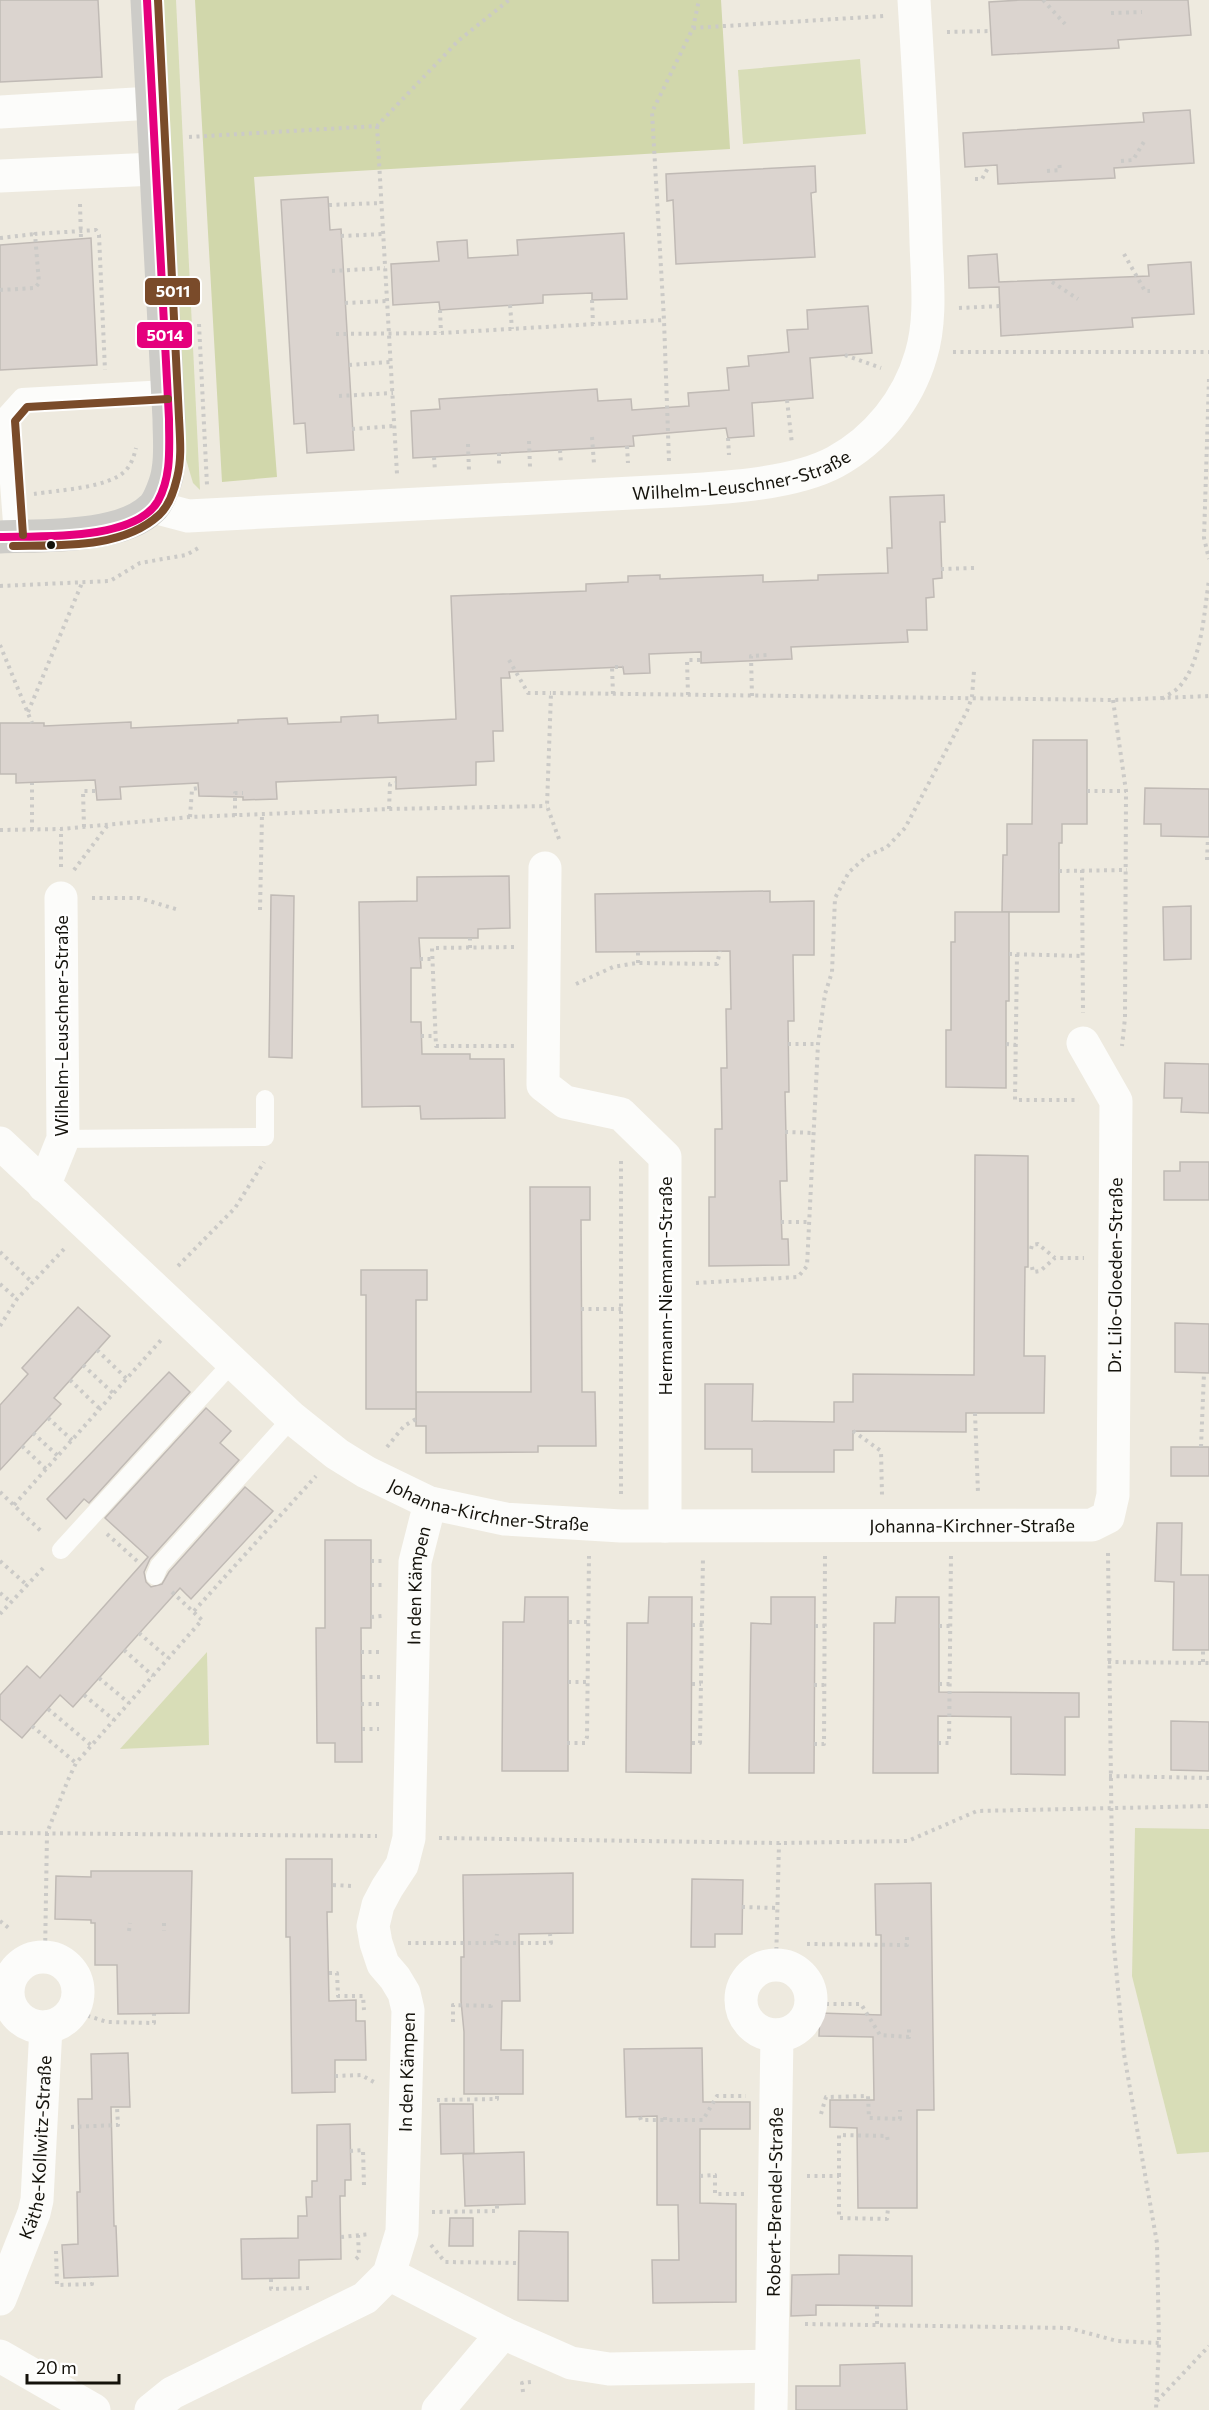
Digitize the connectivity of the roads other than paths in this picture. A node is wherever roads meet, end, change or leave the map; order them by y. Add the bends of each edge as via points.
1 (147, 0) edge
2 (915, 16) edge
3 (152, 103) junction
4 (0, 112) edge
5 (155, 169) junction
6 (0, 176) edge
7 (168, 404) junction
8 (154, 507) junction
9 (6, 537) edge
10 (545, 868) dead end
11 (61, 898) road end
12 (1083, 1043) road end
13 (265, 1099) dead end
14 (63, 1139) junction
15 (0, 1143) edge
16 (44, 1186) junction
17 (232, 1363) junction
18 (292, 1418) junction
19 (430, 1503) junction
20 (1108, 1516) joint
21 (664, 1526) junction
22 (61, 1550) road end
23 (154, 1576) dead end
24 (4, 1989) edge
25 (59, 2019) junction
26 (777, 2035) junction
27 (389, 2274) junction
28 (0, 2299) edge
29 (503, 2333) junction
30 (0, 2356) edge
31 (771, 2366) junction
32 (94, 2410) edge
33 (151, 2410) edge
34 (438, 2410) edge
35 (771, 2410) edge

1 - 3 street
2 - 8 street, Wilhelm-Leuschner-Straße via 928,309 922,352 913,380 896,409 870,438 834,462 795,476 732,487 188,516
3 - 4 street
3 - 5 street
5 - 6 street
5 - 7 street
7 - 8 street via 168,471
7 - 9 lane via 105,392 22,397 4,417 9,498
8 - 9 street via 134,522 106,528
10 - 21 street, Hermann-Niemann-Straße via 543,1085 565,1102 621,1114 665,1157
11 - 14 street, Wilhelm-Leuschner-Straße
12 - 20 street, Dr. Lilo-Gloeden-Straße via 1116,1101 1113,1495
13 - 14 lane via 266,1137
14 - 16 street, Wilhelm-Leuschner-Straße
15 - 16 street, Johanna-Kirchner-Straße
16 - 17 street, Johanna-Kirchner-Straße
17 - 18 street, Johanna-Kirchner-Straße
17 - 22 lane
18 - 19 street, Johanna-Kirchner-Straße via 366,1472
18 - 23 lane
19 - 21 street, Johanna-Kirchner-Straße via 504,1520
19 - 27 street, In den Kämpen via 415,1562 409,1838 402,1865 378,1905 373,1926 383,1964 404,1993 408,2010 402,2232
20 - 21 street, Johanna-Kirchner-Straße via 1092,1525
24 - 25 street via 17,2016 28,2024
24 - 25 street, Käthe-Kollwitz-Straße via 20,1965 32,1958 45,1956 61,1961 77,1983 78,1998
25 - 28 street, Käthe-Kollwitz-Straße via 41,2127 34,2213
26 - 26 street via 793,2031 804,2020 811,2004 810,1993 797,1973 776,1965 751,1976 742,1990 741,2006 748,2022 760,2032
26 - 31 street, Robert-Brendel-Straße
27 - 29 street
27 - 33 street, In den Kämpen via 365,2298 172,2393
29 - 31 street via 571,2363 609,2369
29 - 34 street
30 - 32 street
31 - 35 street, Robert-Brendel-Straße

